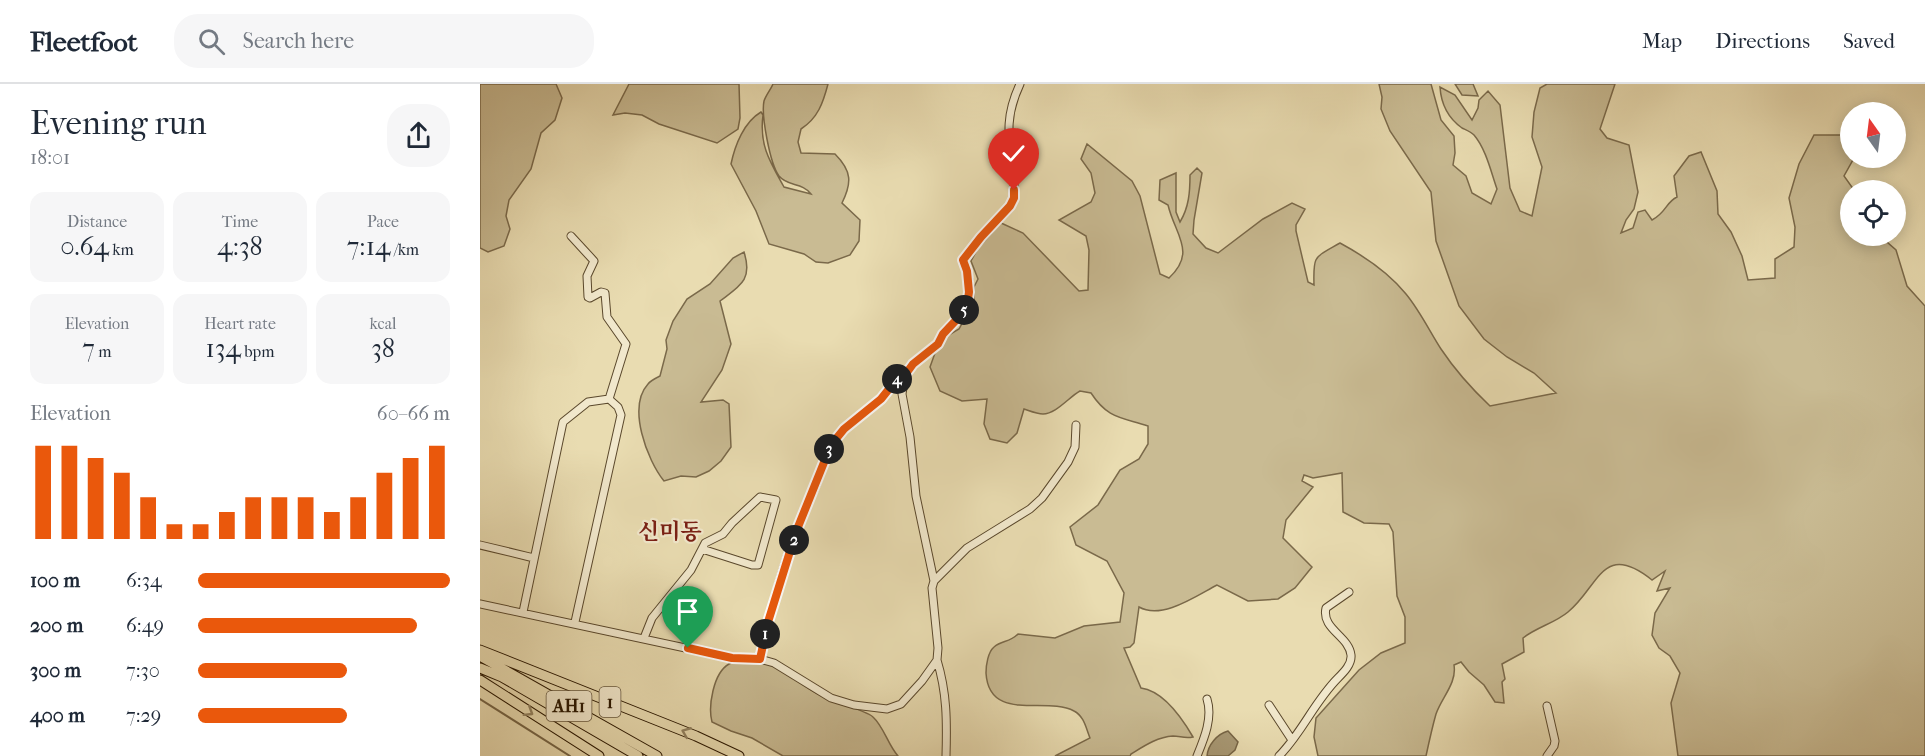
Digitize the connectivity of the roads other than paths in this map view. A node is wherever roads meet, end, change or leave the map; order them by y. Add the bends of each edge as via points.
1 (1020, 84) edge
2 (571, 236) dead end
3 (905, 375) junction
4 (609, 399) junction
5 (1076, 425) dead end
6 (480, 545) edge
7 (702, 549) junction
8 (534, 558) junction
9 (934, 581) junction
10 (1349, 592) dead end
11 (480, 604) edge
12 (523, 612) junction
13 (575, 622) junction
14 (644, 638) junction
15 (480, 650) edge
16 (480, 656) edge
17 (760, 659) junction
18 (937, 660) junction
19 (480, 668) edge
20 (480, 680) edge
21 (1207, 699) dead end
22 (1269, 705) dead end
23 (1547, 706) dead end
24 (1292, 740) junction
25 (599, 756) edge
26 (638, 756) edge
27 (657, 756) edge
28 (739, 756) edge
29 (946, 756) edge
30 (1197, 756) edge
31 (1279, 756) edge
32 (1547, 756) edge

1 - 3 street via 1007,128 1014,198 963,260 969,280 967,306 938,344
2 - 4 street via 594,261 587,276 588,297 605,293 607,317 626,344
3 - 9 street via 902,394 916,496
3 - 17 street via 831,445 796,532
4 - 8 street via 588,402 563,422
4 - 13 street via 621,415
5 - 9 street via 1075,447 1042,498 967,548
6 - 8 street
7 - 7 street via 758,565 776,500 760,497
7 - 14 street via 691,570 652,618
8 - 12 street
9 - 18 street
10 - 24 street via 1326,608 1325,618 1349,646 1350,662
11 - 12 street
12 - 13 street
13 - 14 street
14 - 17 street via 732,658
28 -> 15 highway, 1
16 - 27 highway, AH1
17 - 18 street via 793,673 831,698 887,708 901,704
18 - 29 street via 944,683
19 - 26 highway, AH1
20 -> 25 highway
21 - 30 street via 1208,726
22 - 24 street
23 - 32 street via 1555,741
24 - 31 street

